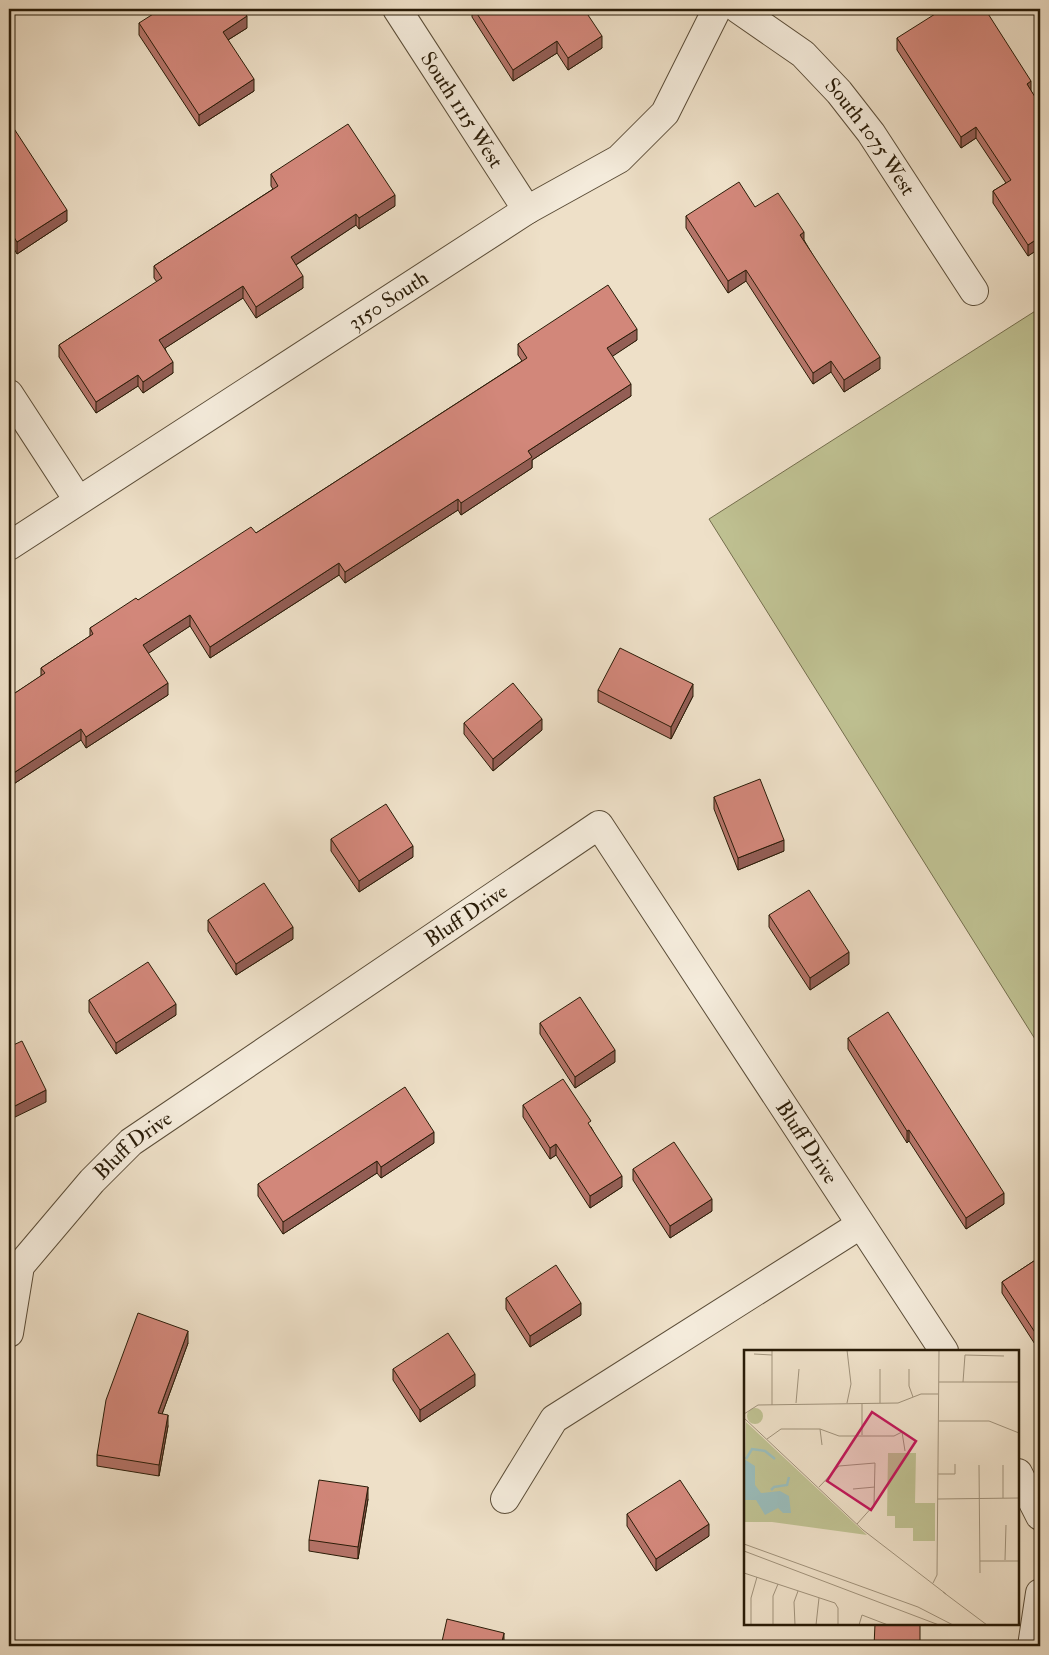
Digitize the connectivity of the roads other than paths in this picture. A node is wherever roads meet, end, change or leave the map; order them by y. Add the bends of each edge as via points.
1 (397, 9) edge
2 (717, 9) edge
3 (738, 9) edge
4 (527, 210) junction
5 (974, 291) dead end
6 (9, 394) edge
7 (78, 500) junction
8 (9, 546) edge
9 (860, 1225) junction
10 (9, 1333) edge
11 (943, 1350) edge
12 (1019, 1475) edge
13 (505, 1499) dead end
14 (1040, 1516) edge
15 (1040, 1593) edge
16 (1032, 1646) edge

1 - 4 street, South 1115 West
2 - 4 street, 3150 South via 665,113 619,159
3 - 5 street, South 1075 West via 803,54 839,92 871,133
4 - 7 street, 3150 South
6 - 7 street
7 - 8 street, 3150 South
9 - 10 street, Bluff Drive via 599,825 131,1142 92,1181 20,1266
9 - 11 street, Bluff Drive
9 - 13 street via 554,1419
12 - 14 street
15 - 16 street

